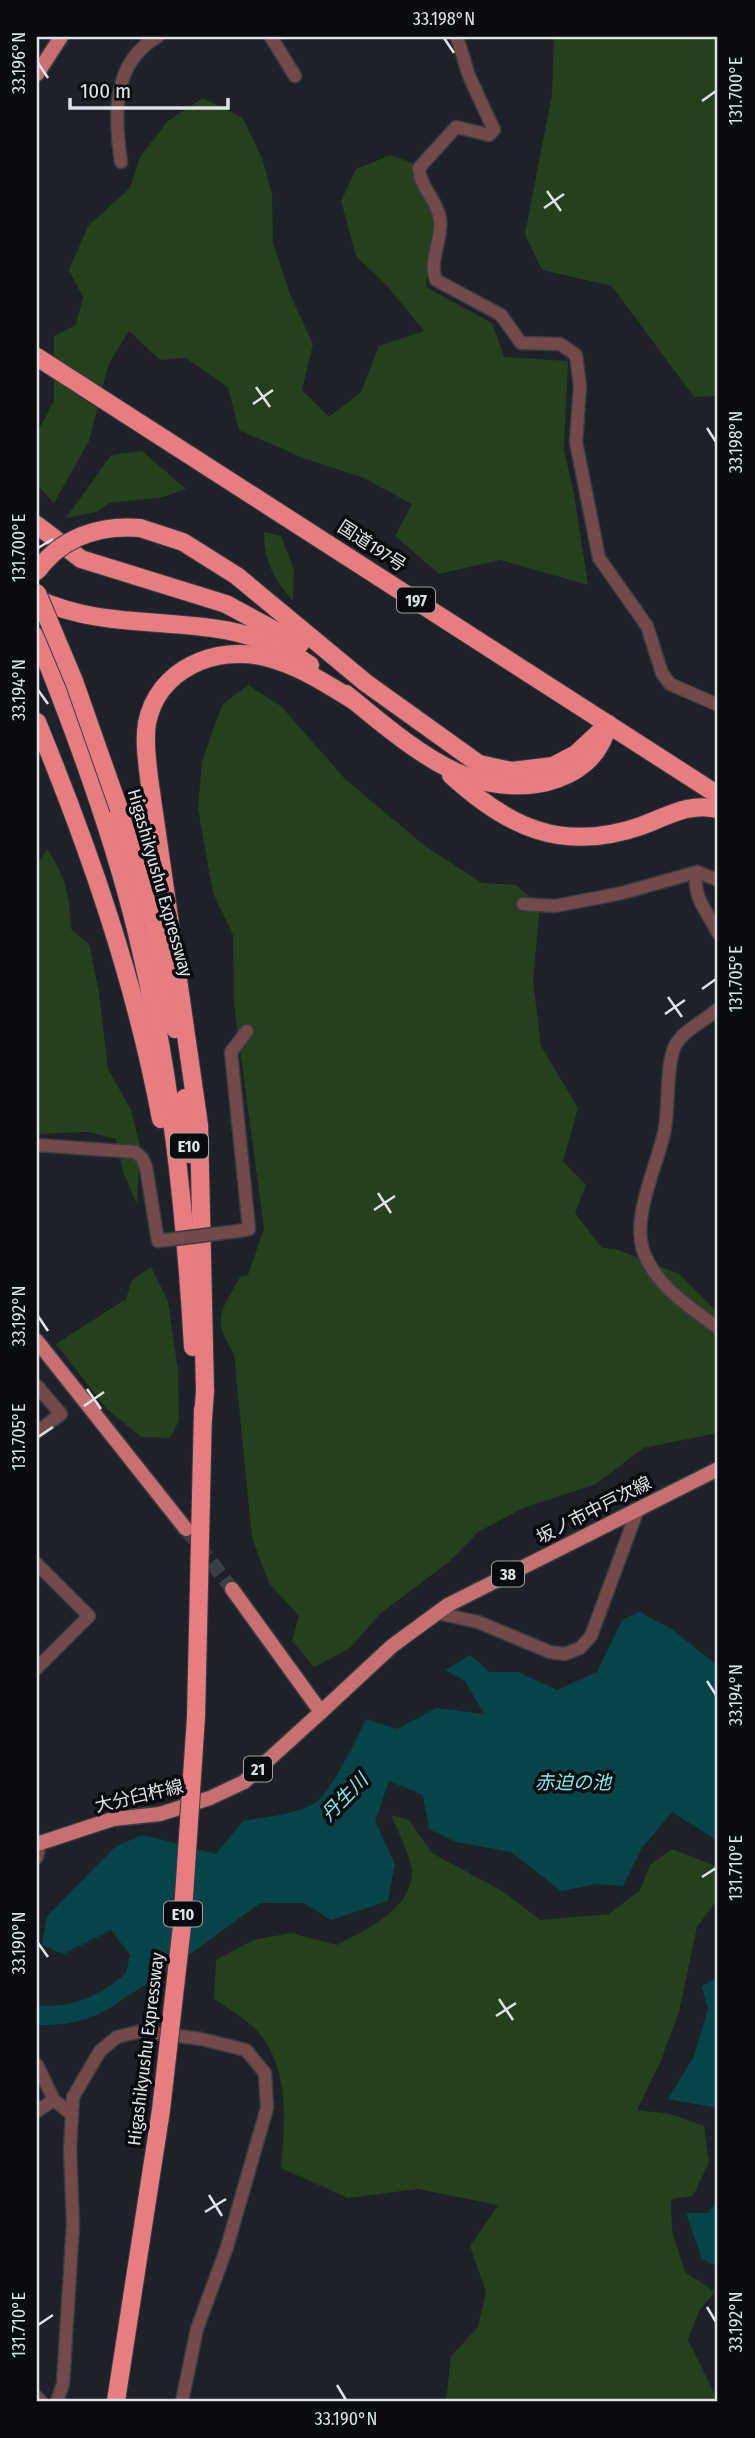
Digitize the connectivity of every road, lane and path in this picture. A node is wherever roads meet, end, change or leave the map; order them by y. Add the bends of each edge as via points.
1 (61, 37) edge
2 (157, 37) edge
3 (271, 37) edge
4 (457, 37) edge
5 (37, 74) edge
6 (295, 76) dead end
7 (121, 162) dead end
8 (37, 357) edge
9 (37, 525) edge
10 (37, 571) edge
11 (37, 593) edge
12 (37, 599) edge
13 (443, 618) junction
14 (37, 636) edge
15 (366, 683) junction
16 (353, 699) junction
17 (718, 705) edge
18 (37, 722) edge
19 (608, 724) junction
20 (435, 760) junction
21 (566, 761) junction
22 (718, 796) edge
23 (718, 809) edge
24 (111, 812) junction
25 (697, 872) junction
26 (718, 880) edge
27 (523, 904) dead end
28 (718, 933) edge
29 (718, 1009) edge
30 (247, 1031) dead end
31 (37, 1145) edge
32 (186, 1256) junction
33 (718, 1328) edge
34 (37, 1341) edge
35 (37, 1386) edge
36 (203, 1419) junction
37 (37, 1432) edge
38 (718, 1469) edge
39 (201, 1490) junction
40 (638, 1509) junction
41 (186, 1529) tunnel mouth
42 (37, 1564) edge
43 (47, 1573) junction
44 (37, 1583) edge
45 (232, 1589) tunnel mouth
46 (437, 1613) junction
47 (37, 1668) edge
48 (321, 1712) junction
49 (38, 1848) edge
50 (37, 2065) edge
51 (54, 2100) junction
52 (37, 2111) edge
53 (70, 2113) junction
54 (37, 2398) edge
55 (41, 2401) edge
56 (57, 2401) edge
57 (116, 2401) edge
58 (182, 2401) edge

1 - 5 main road
2 - 7 street via 124,69 119,82
3 - 6 street
4 - 17 street via 494,130 489,135 456,127 419,168 420,181 441,221 432,270 436,280 501,315 521,343 560,344 576,355 580,386 576,442 599,558 647,626 670,684
8 - 13 highway, 国道197号 / 197
9 - 15 highway via 68,551 95,565 226,604
10 - 15 highway, bridge via 58,549 83,534 109,528 140,528 183,542 237,576
11 - 24 highway, Higashikyushu Expressway / E10, bridge via 74,681
12 - 16 highway via 97,617 215,626 264,639 295,654
13 - 19 highway, 国道197号 / 197
13 - 21 highway via 499,663 580,717 584,739
14 - 24 highway, Higashikyushu Expressway / E10
15 - 21 highway via 479,764 524,771
16 - 20 highway
16 - 36 highway via 294,666 263,656 231,654 201,660 174,676 157,697 147,723 149,778 199,1125
18 - 32 highway via 109,913 157,1098
19 - 20 highway via 593,757 577,772 555,780 528,784 483,781
19 - 21 highway
19 - 22 highway, 国道197号 / 197
20 - 23 highway via 504,817 551,834 599,836 688,807
24 - 32 highway, Higashikyushu Expressway / E10 via 160,1043
24 - 36 highway, Higashikyushu Expressway / E10 via 154,927 177,1039 193,1203
25 - 26 street
25 - 27 street via 555,906
25 - 28 street via 694,885
29 - 33 street via 674,1049 664,1132 640,1234 653,1273 671,1293
30 - 31 street, bridge via 231,1052 249,1230 158,1241 146,1167 135,1152
32 - 39 highway, Higashikyushu Expressway / E10
34 - 41 main road
35 - 37 street via 61,1414
36 - 39 highway, Higashikyushu Expressway / E10
38 - 40 main road, 坂ノ市中戸次線 / 38
39 - 57 highway, Higashikyushu Expressway / E10, bridge via 196,1717 182,1926 161,2110
40 - 46 main road, 坂ノ市中戸次線 / 38
40 - 46 street via 590,1636 580,1648 565,1654 550,1652 498,1629
42 - 43 street
43 - 44 street
43 - 47 street via 89,1616
45 - 48 main road
46 - 48 main road, 坂ノ市中戸次線 / 38 via 392,1646
48 - 49 main road, 大分臼杵線 / 21 via 244,1782 160,1815 113,1819
50 - 51 street
51 - 52 street
51 - 53 street
53 - 56 street via 73,2224 63,2384
53 - 58 street via 73,2097 100,2051 117,2037 142,2031 246,2050 265,2073 267,2108 257,2150 197,2329
54 - 55 street

